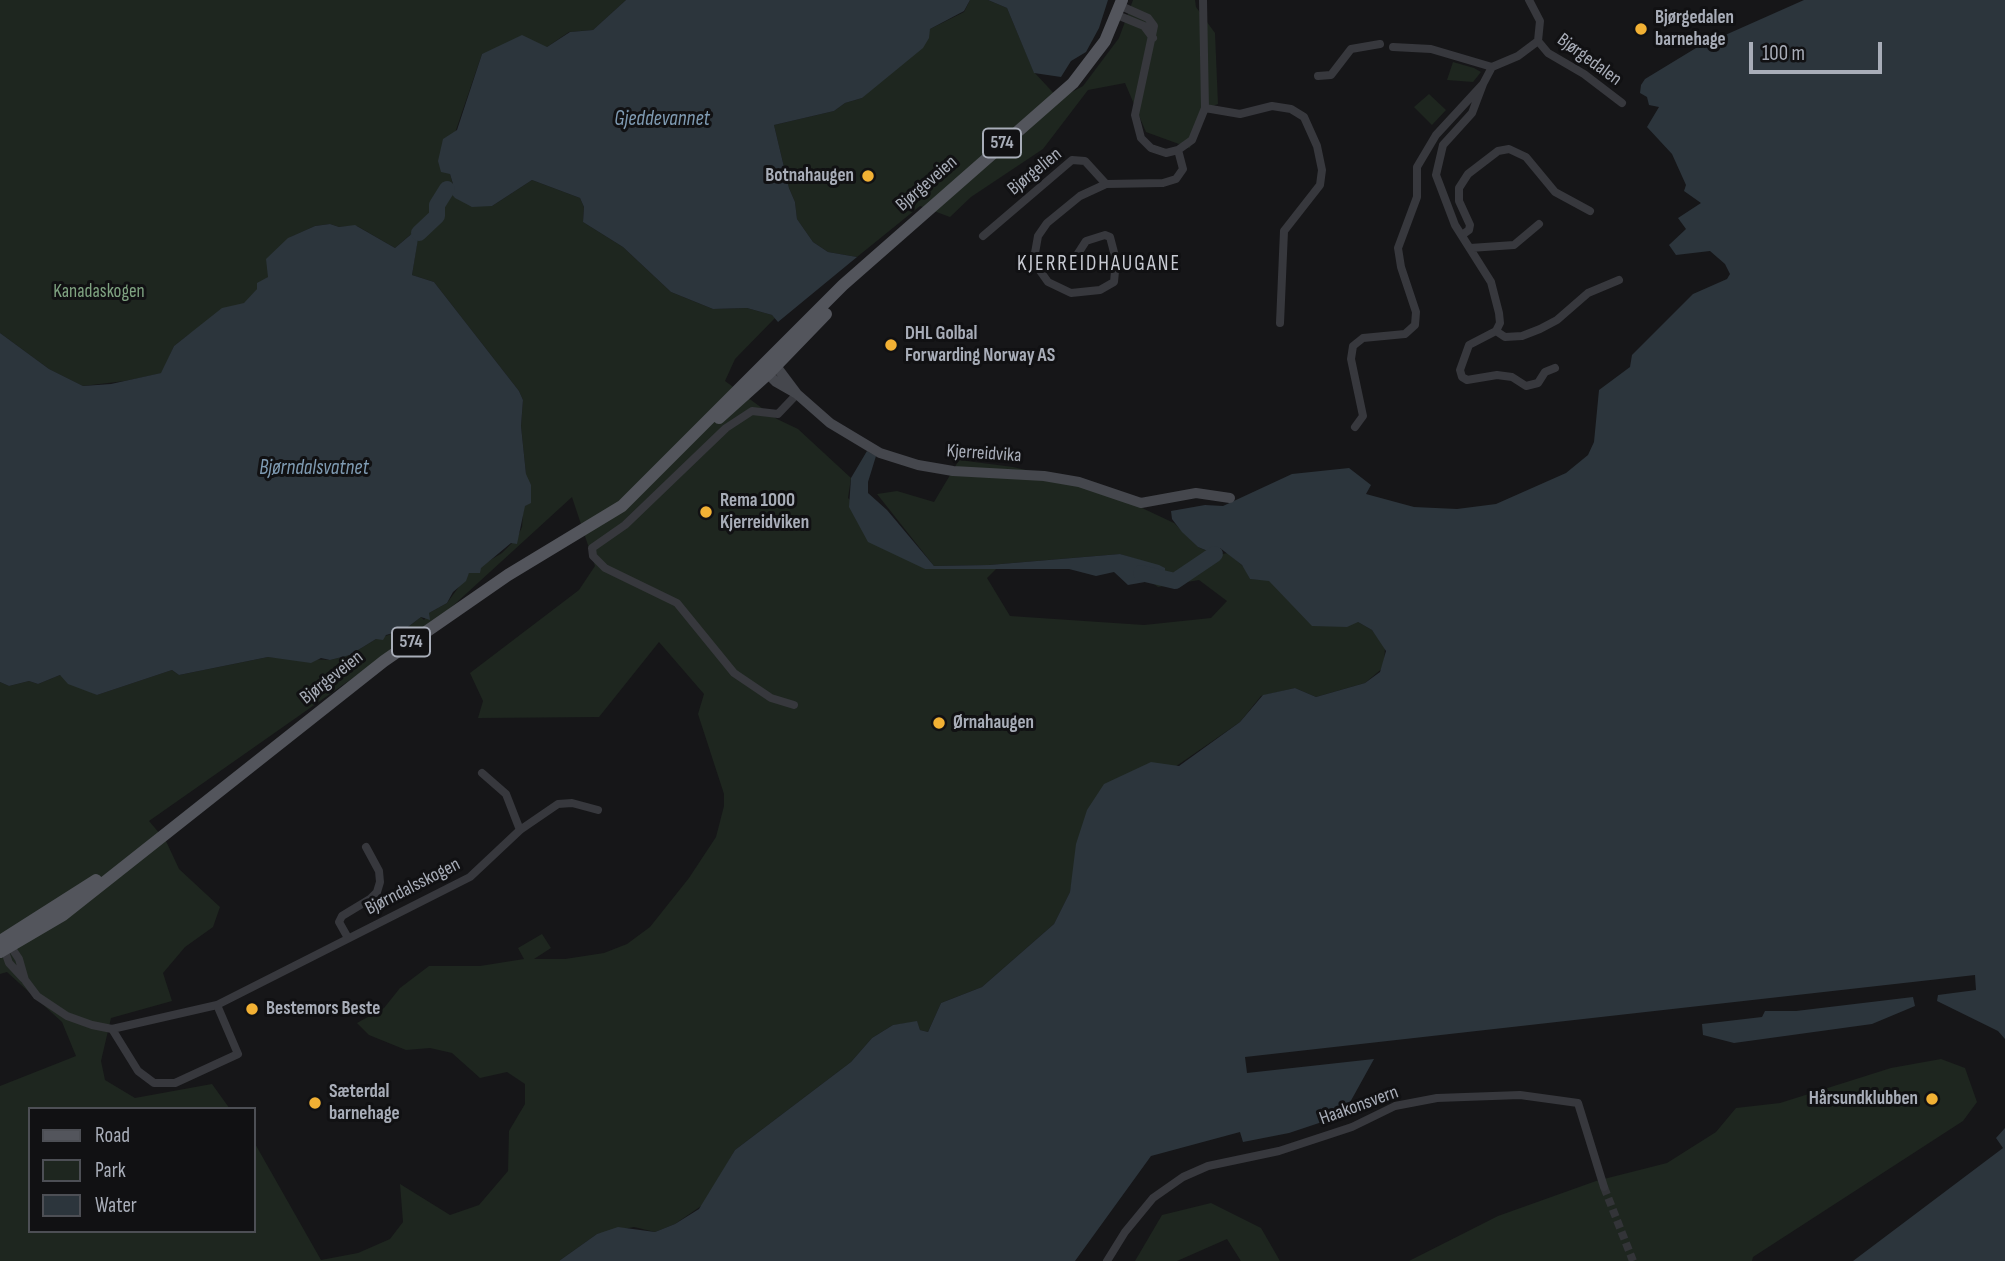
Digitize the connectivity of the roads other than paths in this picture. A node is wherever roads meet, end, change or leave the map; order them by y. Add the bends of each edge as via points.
1 (1203, 0) edge
2 (1529, 0) edge
3 (1120, 7) edge
4 (1538, 41) junction
5 (1380, 44) dead end
6 (1393, 47) dead end
7 (1492, 67) junction
8 (1318, 76) dead end
9 (1483, 84) junction
10 (1622, 103) dead end
11 (1205, 108) junction
12 (1178, 150) junction
13 (1106, 184) junction
14 (1590, 211) dead end
15 (1539, 224) dead end
16 (1462, 235) junction
17 (983, 236) dead end
18 (1470, 248) junction
19 (1077, 261) dead end
20 (1619, 281) dead end
21 (1280, 323) dead end
22 (1496, 331) junction
23 (770, 368) junction
24 (1555, 368) dead end
25 (797, 394) junction
26 (1355, 427) dead end
27 (1230, 498) dead end
28 (794, 705) dead end
29 (482, 773) dead end
30 (598, 810) dead end
31 (520, 830) junction
32 (366, 848) dead end
33 (348, 938) junction
34 (4, 946) edge
35 (217, 1005) junction
36 (112, 1029) junction
37 (1605, 1187) tunnel mouth
38 (1107, 1261) edge

1 - 11 street
2 - 4 street, Bjørgedalen via 1540,21
3 - 12 street via 1148,18 1153,26 1136,98 1136,128 1151,148 1166,153
3 - 23 main road, Bjørgeveien / 574 via 1105,41 1073,83 917,217
4 - 7 street, Bjørgedalen
4 - 10 street, Bjørgedalen via 1548,53
5 - 8 street via 1351,49 1331,75
6 - 7 street via 1431,49
7 - 9 street
9 - 16 street via 1472,113 1452,133 1438,159 1436,176
9 - 26 street via 1436,135 1417,167 1417,197 1398,248 1416,312 1415,325 1405,334 1363,338 1353,346 1351,359 1363,416
11 - 12 street via 1192,140
11 - 21 street via 1240,114 1272,106 1291,109 1304,117 1317,146 1320,185 1284,231
12 - 13 street via 1183,169 1176,179
13 - 17 street, Bjørgelien via 1085,161 1072,160
13 - 19 street via 1073,202 1046,223 1038,236 1036,261 1042,275 1056,288 1082,292 1114,282 1116,260 1110,237 1086,241
14 - 16 street via 1555,192 1526,157 1509,149 1498,151 1468,174 1459,188 1459,201 1470,225
15 - 18 street via 1514,245
16 - 18 street
18 - 22 street via 1497,299 1500,323
20 - 22 street via 1588,293 1540,329 1505,337
22 - 24 street via 1469,345 1462,377 1512,377 1526,386 1538,383 1545,372
23 - 25 street, Kjerreidvika
23 - 34 main road, Bjørgeveien / 574 via 622,506 508,575 384,661 138,854
25 - 27 street, Kjerreidvika via 852,437 880,453 918,465 1044,476 1079,482 1141,503 1196,494
25 - 28 street via 778,414 752,411 726,428 625,525 592,548 593,556 605,568 677,603 734,673 771,698
29 - 31 street via 506,793
30 - 31 street, Bjørndalsskogen via 558,804
31 - 33 street, Bjørndalsskogen via 470,877
32 - 33 street, Bjørndalsskogen via 380,882 370,899 342,916 339,922
33 - 35 street, Bjørndalsskogen
34 - 36 street, Bjørndalsskogen via 9,964 53,1009
35 - 36 street, Bjørndalsskogen
35 - 36 street via 238,1054 164,1086 138,1071
37 - 38 street, Haakonsvern via 1578,1103 1520,1095 1437,1098 1395,1107 1352,1128 1279,1151 1208,1166 1183,1177 1153,1198

